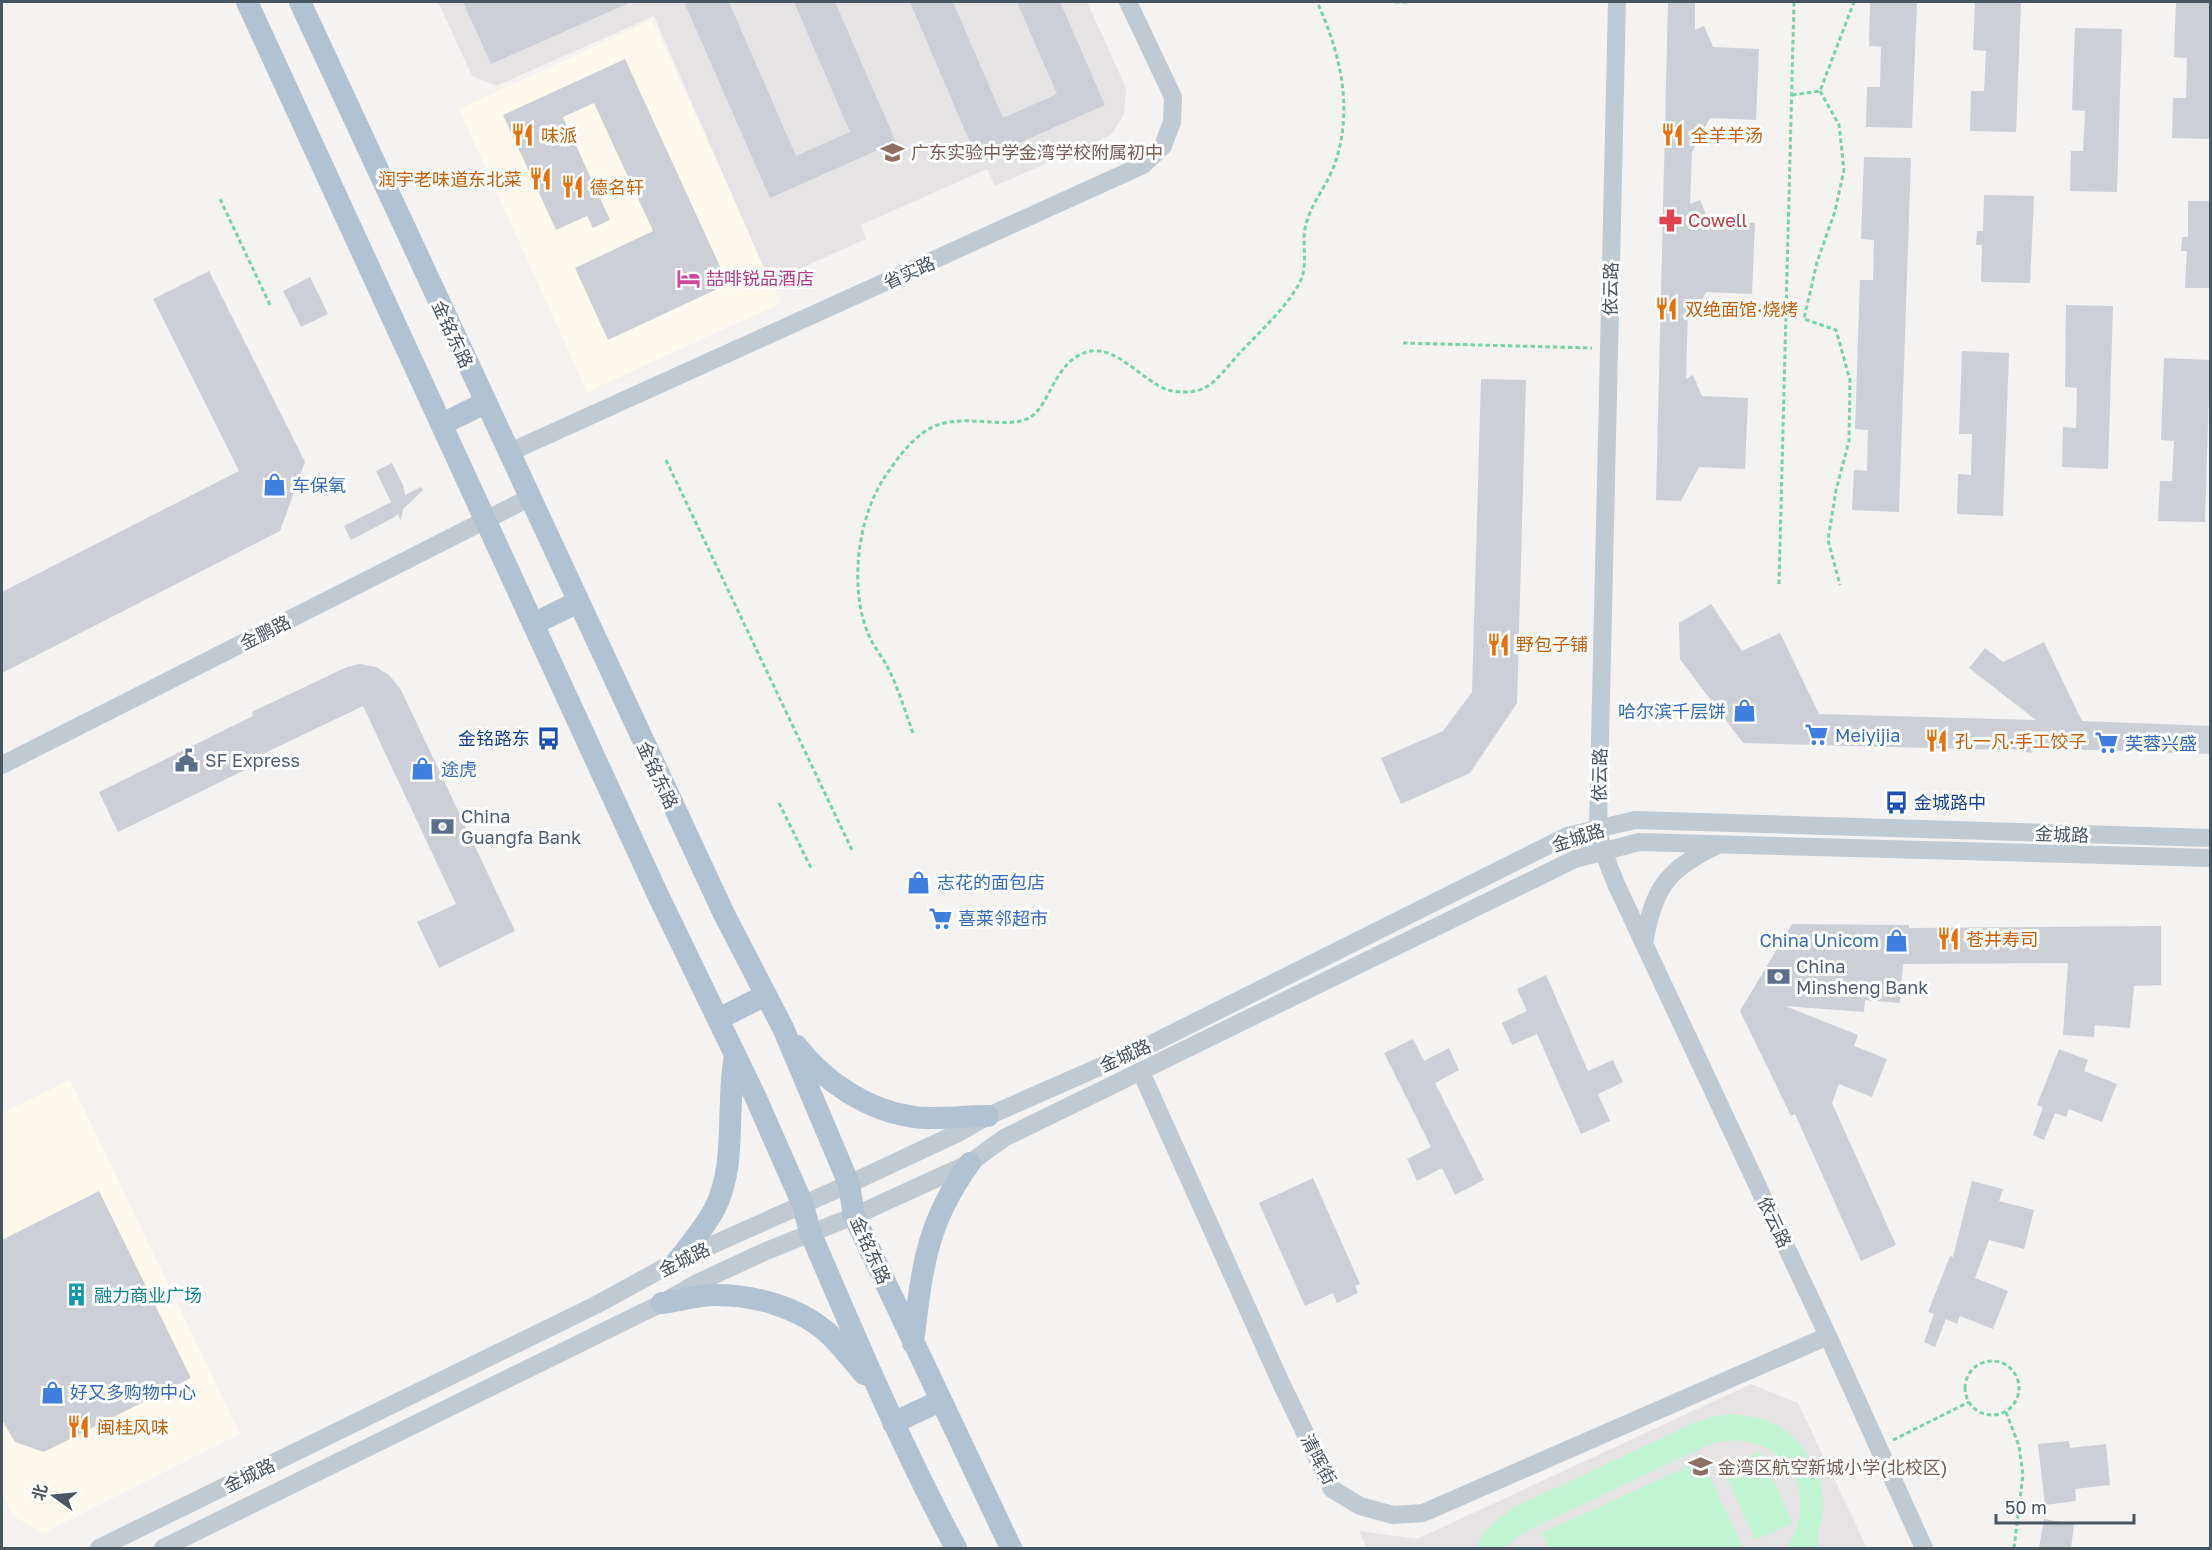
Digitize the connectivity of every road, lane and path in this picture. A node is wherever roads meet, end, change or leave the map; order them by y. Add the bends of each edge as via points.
1 (247, 2) edge
2 (300, 2) edge
3 (1128, 2) edge
4 (1317, 2) edge
5 (1395, 2) edge
6 (1410, 2) edge
7 (1617, 2) edge
8 (1794, 2) edge
9 (1854, 2) edge
10 (1820, 91) junction
11 (1792, 95) junction
12 (220, 200) dead end
13 (270, 305) dead end
14 (1403, 343) dead end
15 (1609, 349) junction
16 (485, 403) junction
17 (442, 424) junction
18 (508, 453) junction
19 (666, 460) dead end
20 (529, 498) junction
21 (486, 520) junction
22 (1779, 584) dead end
23 (1840, 585) dead end
24 (578, 602) junction
25 (533, 624) junction
26 (913, 733) dead end
27 (2, 765) edge
28 (779, 803) dead end
29 (1598, 829) junction
30 (2211, 838) edge
31 (1718, 845) junction
32 (852, 850) dead end
33 (1603, 851) junction
34 (2211, 858) edge
35 (812, 870) dead end
36 (1644, 944) junction
37 (766, 996) junction
38 (718, 1019) junction
39 (783, 1028) junction
40 (735, 1052) junction
41 (1141, 1072) junction
42 (988, 1116) junction
43 (970, 1163) junction
44 (849, 1184) junction
45 (803, 1205) junction
46 (854, 1216) junction
47 (810, 1232) junction
48 (678, 1260) junction
49 (662, 1304) junction
50 (1828, 1336) junction
51 (913, 1343) junction
52 (878, 1391) junction
53 (940, 1401) junction
54 (1969, 1402) junction
55 (2006, 1412) junction
56 (893, 1423) junction
57 (1879, 1448) junction
58 (99, 1548) edge
59 (163, 1548) edge
60 (956, 1548) edge
61 (1011, 1548) edge
62 (1924, 1548) edge
63 (2014, 1548) edge

1 - 17 main road
2 - 16 main road, 金铭东路
3 - 18 street, 省实路 via 1173,98 1172,122 1163,146 1143,165
4 - 26 path via 1337,53 1344,95 1343,136 1333,169 1306,223 1301,280 1264,327 1215,380 1204,388 1186,392 1168,390 1116,357 1090,351 1060,372 1029,418 1012,422 955,421 928,430 911,444 877,489 865,520 858,556 859,598 869,637 888,668
5 - 6 path
7 - 15 street, 依云路
8 - 11 path
9 - 10 path
10 - 11 path
10 - 23 path via 1839,125 1844,170 1804,319 1836,330 1850,380 1850,441 1836,490 1828,540
11 - 22 path
12 - 13 path
14 - 15 path
15 - 29 street, 依云路
16 - 17 main road
16 - 18 main road, 金铭东路
17 - 21 main road
18 - 20 main road, 金铭东路
19 - 32 path
20 - 21 street, 金鹏路
20 - 24 main road, 金铭东路
21 - 25 main road
21 - 27 street, 金鹏路
24 - 25 main road
24 - 37 main road, 金铭东路
25 - 38 main road
28 - 35 path
29 - 30 street, 金城路 via 1635,820
29 - 33 street, 依云路
29 - 42 street, 金城路 via 1567,836 1144,1047
31 - 33 street, 金城路 via 1639,842
31 - 34 street, 金城路
31 - 36 street via 1691,858 1662,886 1649,915
33 - 36 street, 依云路
33 - 41 street, 金城路 via 1559,866
36 - 50 street, 依云路
37 - 38 main road
37 - 39 main road, 金铭东路
38 - 40 main road
39 - 42 main road via 825,1077 884,1109 914,1117
39 - 44 main road, 金铭东路
40 - 45 main road
40 - 48 main road via 731,1144 725,1182 715,1210
41 - 43 street, 金城路 via 1004,1138
41 - 50 street, 清晖街 via 1332,1489 1360,1506 1393,1515 1423,1513
42 - 44 street, 金城路
43 - 46 street, 金城路
43 - 51 main road via 941,1208 931,1234 922,1270
44 - 45 street, 金城路
44 - 46 main road, 金铭东路
45 - 47 main road
45 - 48 street, 金城路
46 - 47 street, 金城路
46 - 51 main road, 金铭东路
47 - 49 street, 金城路 via 697,1283
47 - 52 main road
48 - 58 street, 金城路 via 588,1309
49 - 52 main road via 712,1295 784,1307 830,1335
49 - 59 street, 金城路
50 - 57 street, 依云路
51 - 53 main road, 金铭东路
52 - 56 main road
53 - 56 main road
53 - 61 main road, 金铭东路
54 - 55 path via 1981,1413
54 - 55 path via 1968,1375 1991,1361 2000,1362 2015,1373 2018,1381 2017,1398
54 - 57 path
55 - 63 path via 2019,1446 2023,1475
56 - 60 main road
57 - 62 street, 依云路

